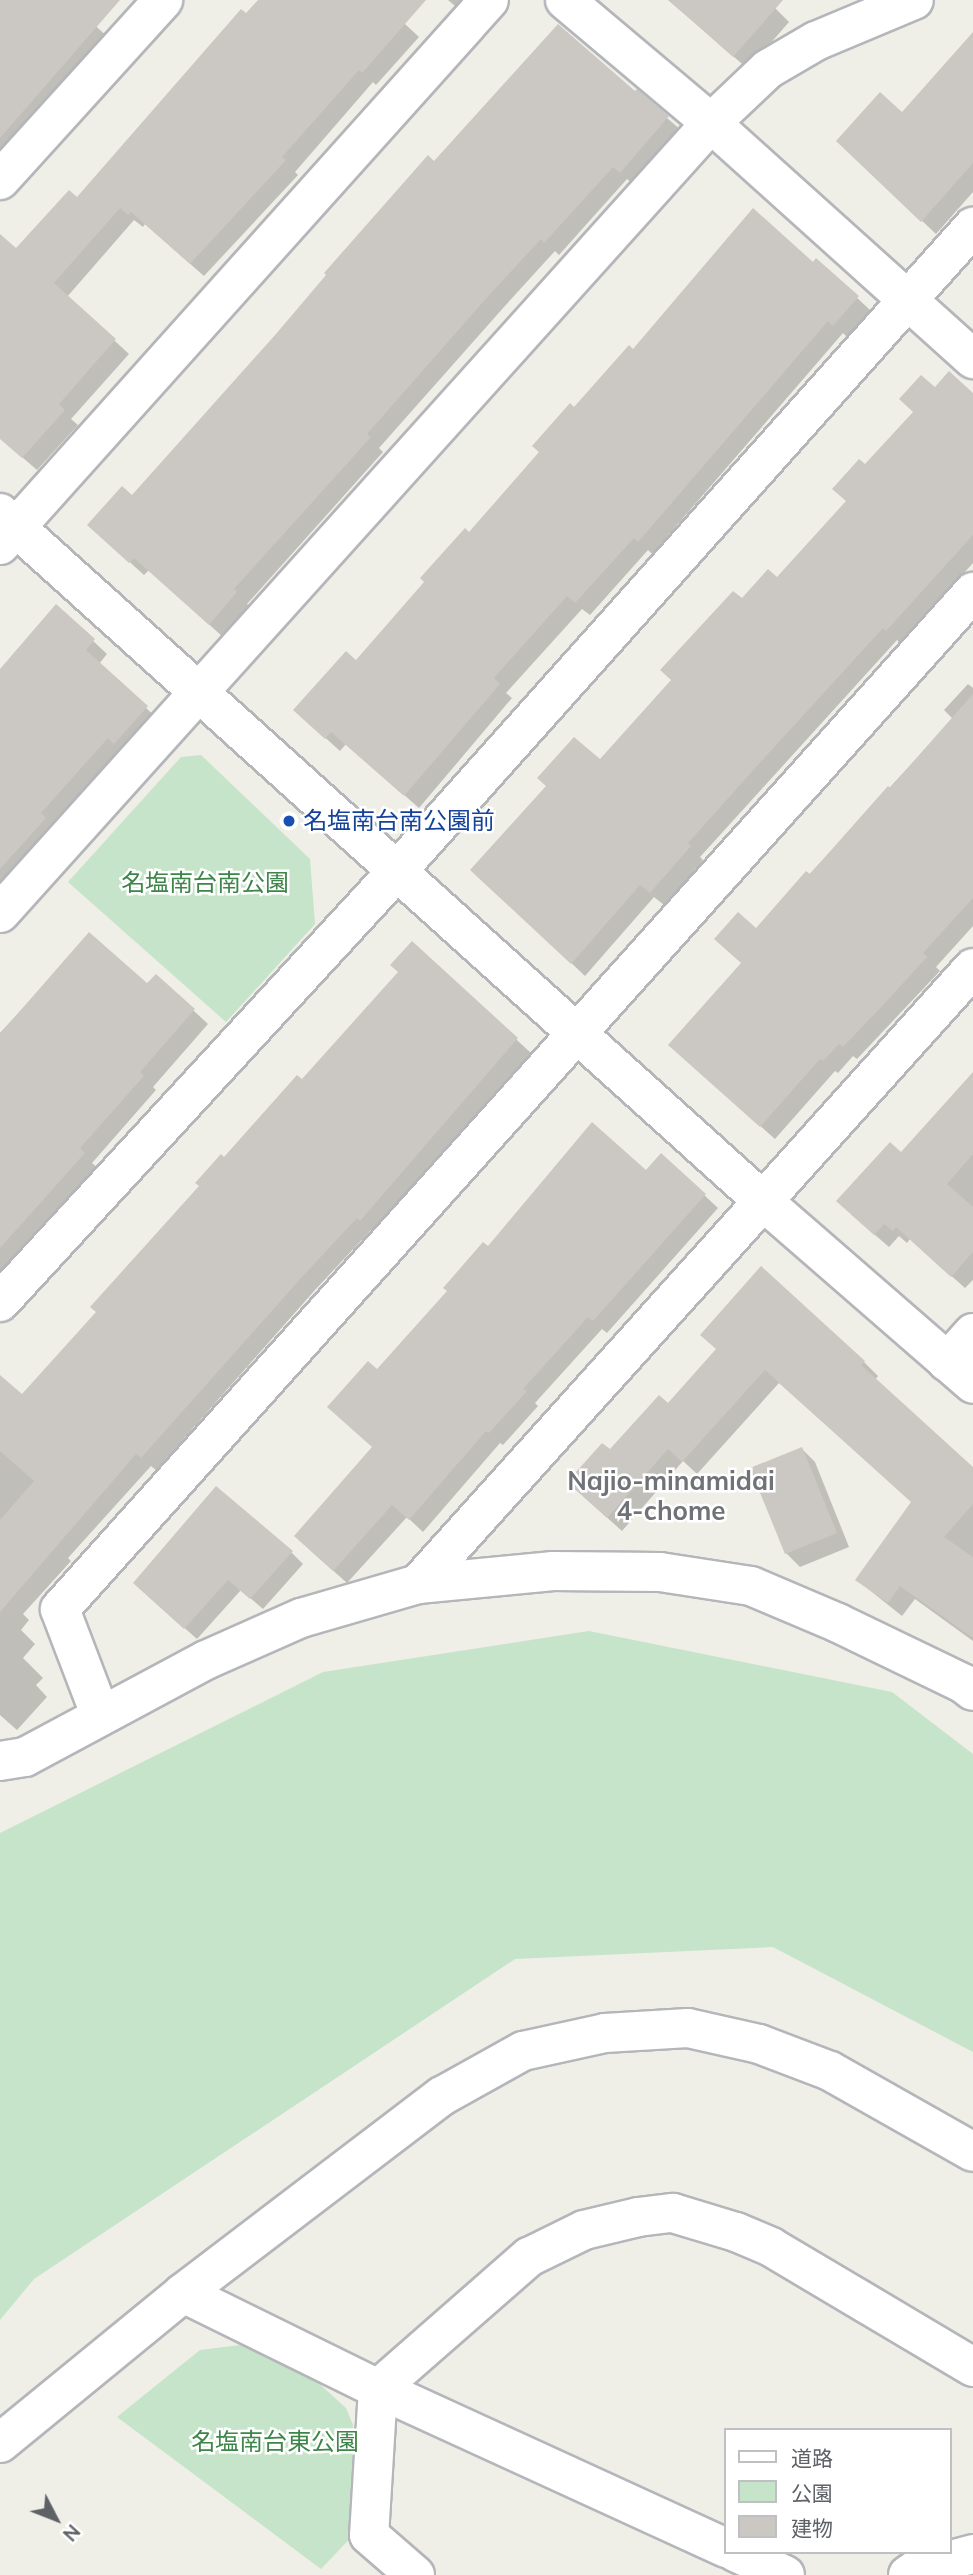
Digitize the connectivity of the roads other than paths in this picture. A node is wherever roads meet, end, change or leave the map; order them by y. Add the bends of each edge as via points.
1 (163, 0) edge
2 (489, 0) edge
3 (565, 0) edge
4 (914, 0) edge
5 (711, 123) junction
6 (0, 180) edge
7 (973, 227) edge
8 (908, 301) junction
9 (973, 359) edge
10 (5, 529) edge
11 (973, 592) edge
12 (200, 695) junction
13 (398, 870) junction
14 (0, 913) edge
15 (973, 968) edge
16 (577, 1032) junction
17 (764, 1202) junction
18 (0, 1302) edge
19 (973, 1333) edge
20 (960, 1373) edge
21 (418, 1584) junction
22 (973, 1691) edge
23 (100, 1714) junction
24 (0, 1761) edge
25 (973, 2152) edge
26 (183, 2293) junction
27 (973, 2367) edge
28 (378, 2389) junction
29 (0, 2443) edge
30 (724, 2547) edge
31 (739, 2554) edge
32 (973, 2554) edge
33 (415, 2575) edge
34 (785, 2575) edge
35 (908, 2575) edge

1 - 6 street
2 - 10 street
3 - 5 street
4 - 5 street via 816,41 768,69
5 - 8 street
5 - 12 street
7 - 8 street
8 - 9 street
8 - 13 street
10 - 12 street
11 - 16 street
12 - 13 street
12 - 14 street
13 - 16 street
13 - 18 street
15 - 17 street
16 - 17 street
16 - 23 street via 60,1609
17 - 20 street
17 - 21 street
19 - 20 street
21 - 22 street via 553,1571 660,1572 751,1586 863,1635
21 - 23 street via 301,1618
23 - 24 street via 25,1757
25 - 26 street via 830,2071 759,2044 688,2028 605,2033 523,2052 442,2096
26 - 28 street
26 - 29 street
27 - 28 street via 771,2247 673,2213 584,2230 529,2257
28 - 30 street
28 - 33 street via 369,2535
31 - 34 street
32 - 35 street

